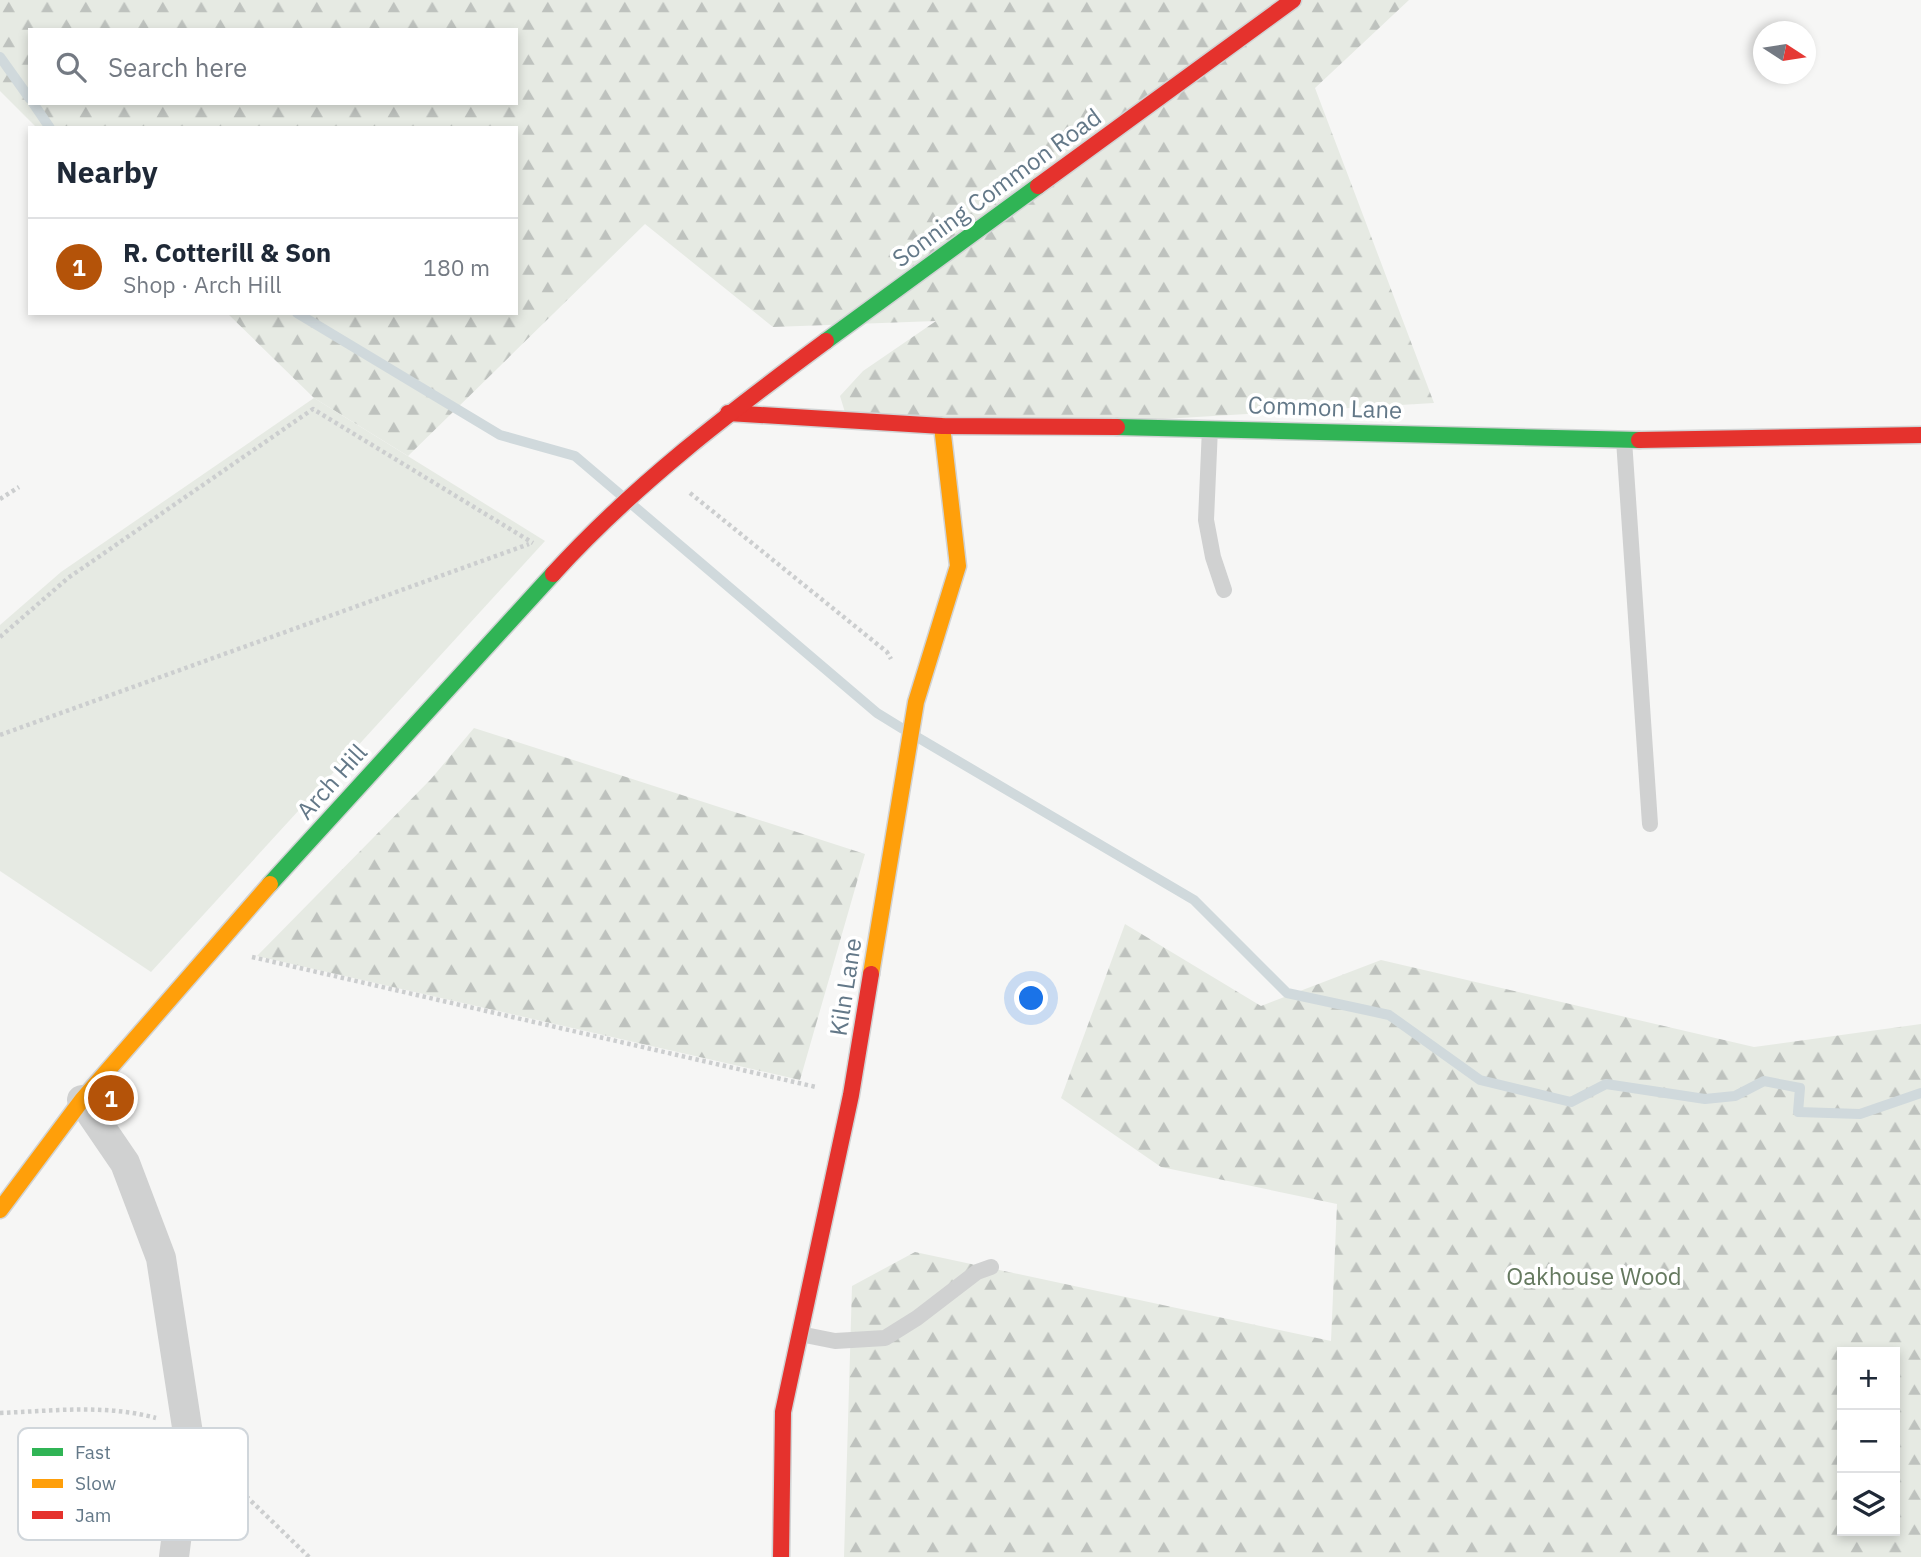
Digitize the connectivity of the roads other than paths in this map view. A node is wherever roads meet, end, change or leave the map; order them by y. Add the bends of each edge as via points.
1 (1293, 0) edge
2 (729, 414) junction
3 (942, 426) junction
4 (1210, 428) junction
5 (1921, 435) edge
6 (1624, 440) junction
7 (1224, 590) dead end
8 (1650, 824) dead end
9 (82, 1100) junction
10 (0, 1210) edge
11 (991, 1267) dead end
12 (799, 1334) junction
13 (187, 1428) edge
14 (781, 1557) edge

1 - 2 street, Sonning Common Road
2 - 3 street, Common Lane
2 - 9 street, Arch Hill via 584,540 212,948
3 - 4 street, Common Lane
3 - 12 street, Kiln Lane via 958,566 916,702 851,1095
4 - 6 street, Common Lane
4 - 7 lane via 1206,520
5 - 6 street, Common Lane
6 - 8 lane
9 - 10 street, Arch Hill
9 - 13 street via 125,1163 162,1258
11 - 12 lane via 977,1272 886,1338 835,1341
12 - 14 street, Kiln Lane via 783,1412

